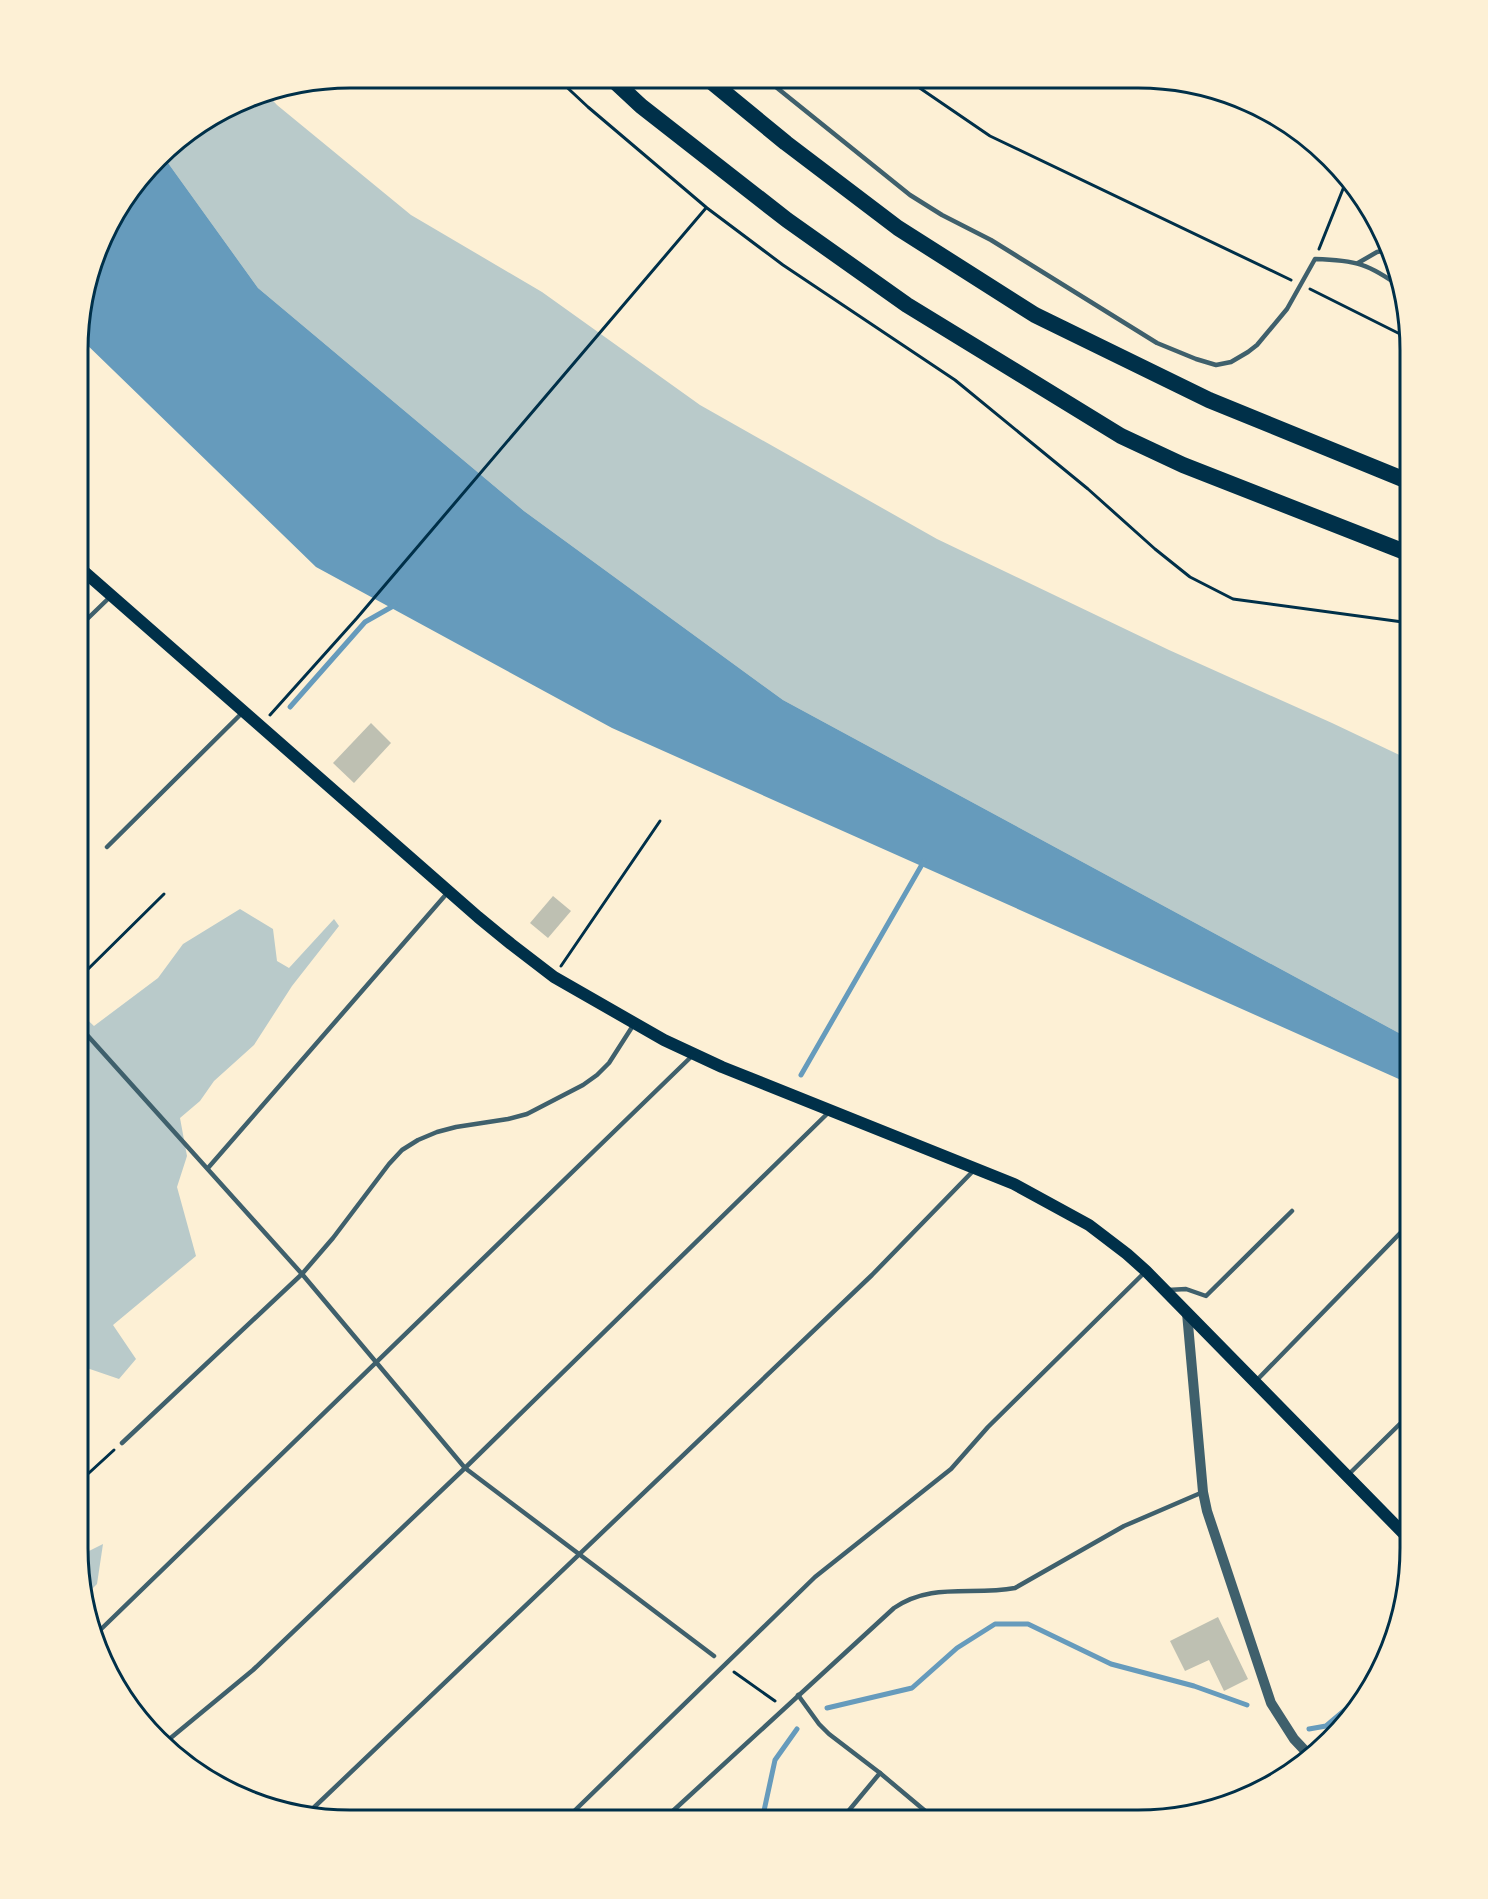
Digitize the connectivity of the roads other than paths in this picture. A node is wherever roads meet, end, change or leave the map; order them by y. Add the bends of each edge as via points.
1 (622, 88) edge
2 (719, 88) edge
3 (777, 88) edge
4 (1381, 251) edge
5 (1358, 263) junction
6 (1390, 279) edge
7 (1400, 478) edge
8 (1400, 550) edge
9 (88, 575) edge
10 (112, 596) junction
11 (88, 618) edge
12 (244, 711) junction
13 (107, 847) dead end
14 (449, 891) junction
15 (635, 1023) junction
16 (88, 1036) edge
17 (693, 1054) junction
18 (830, 1111) junction
19 (208, 1167) junction
20 (976, 1168) junction
21 (1292, 1211) dead end
22 (1400, 1233) edge
23 (1146, 1271) junction
24 (302, 1274) junction
25 (1165, 1290) junction
26 (1187, 1313) junction
27 (377, 1361) junction
28 (1255, 1382) junction
29 (1400, 1424) edge
30 (122, 1443) road end
31 (465, 1468) junction
32 (1347, 1476) junction
33 (1203, 1492) junction
34 (1400, 1530) edge
35 (578, 1555) junction
36 (101, 1629) edge
37 (714, 1656) dead end
38 (798, 1695) junction
39 (170, 1738) edge
40 (1305, 1750) edge
41 (880, 1773) junction
42 (314, 1808) edge
43 (576, 1810) edge
44 (674, 1810) edge
45 (849, 1810) edge
46 (924, 1810) edge

1 - 8 highway via 787,220 861,272 917,311 1121,436 1183,465
2 - 7 highway via 898,228 1035,315 1209,400
3 - 5 lane via 910,195 991,240 1157,343 1196,359 1216,365 1231,362 1257,345 1287,309 1315,260
4 - 5 lane
5 - 6 lane
9 - 10 main road
10 - 11 lane
10 - 12 main road
12 - 13 lane
12 - 14 main road
14 - 15 main road via 554,977
14 - 19 lane
15 - 17 main road
15 - 24 lane via 609,1063 583,1085 527,1114 438,1132 402,1150
16 - 19 lane
17 - 18 main road
17 - 27 lane
18 - 20 main road
18 - 31 lane
19 - 24 lane
20 - 23 main road via 1051,1203 1089,1226
20 - 35 lane via 872,1275
21 - 25 lane via 1206,1296 1186,1288
22 - 28 lane
23 - 25 main road
23 - 43 lane via 988,1427 951,1469 815,1577
24 - 27 lane
24 - 30 lane
25 - 26 main road
26 - 28 main road
26 - 33 street
27 - 31 lane
27 - 36 lane
28 - 32 main road
29 - 32 lane
31 - 35 lane
31 - 39 lane via 253,1670
32 - 34 main road
33 - 38 lane via 1124,1526 1015,1588 995,1592 932,1592 906,1600
33 - 40 street via 1271,1703
35 - 37 lane
35 - 42 lane
38 - 41 lane via 829,1734
38 - 44 lane
41 - 45 lane
41 - 46 lane

